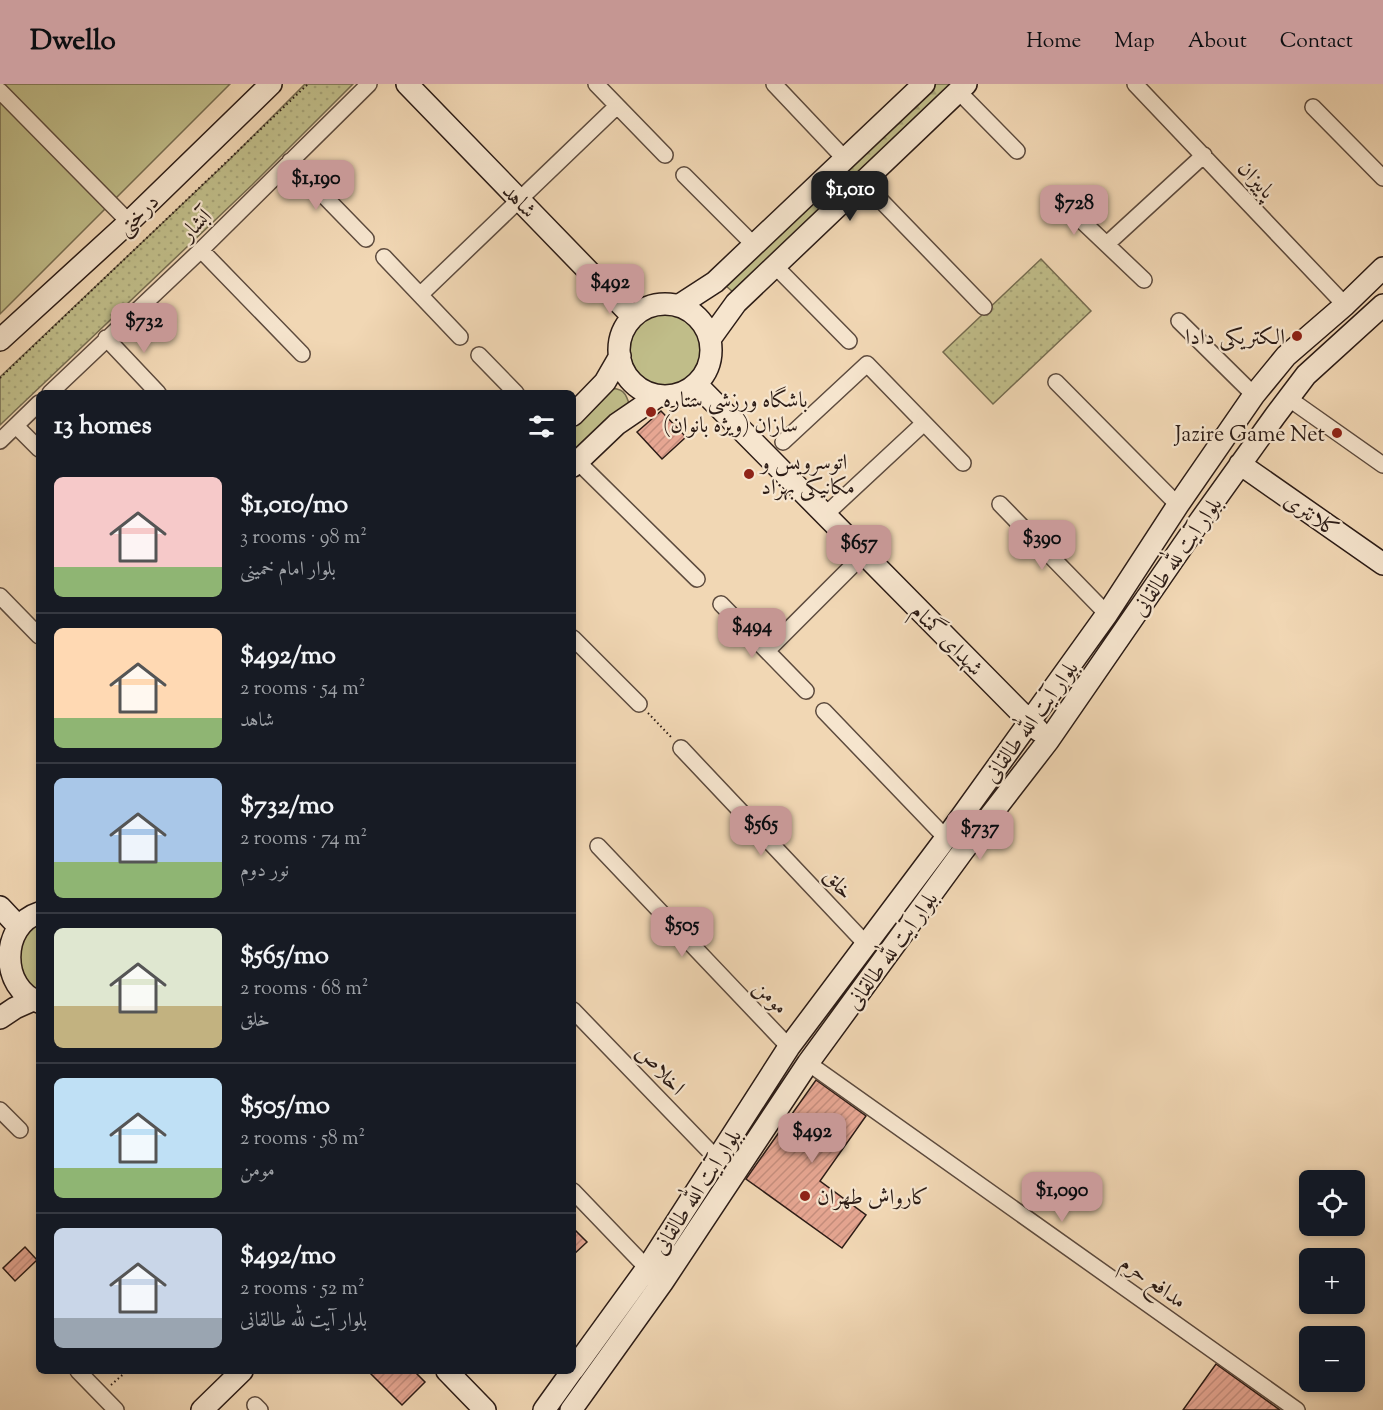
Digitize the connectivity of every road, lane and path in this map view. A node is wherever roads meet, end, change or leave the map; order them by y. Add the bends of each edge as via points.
1 (271, 84) edge
2 (308, 84) edge
3 (369, 84) edge
4 (407, 84) edge
5 (596, 84) edge
6 (774, 84) edge
7 (924, 84) edge
8 (1135, 84) edge
9 (962, 88) edge
10 (0, 91) edge
11 (617, 106) junction
12 (1313, 107) dead end
13 (1017, 151) dead end
14 (665, 155) dead end
15 (1204, 155) junction
16 (845, 159) junction
17 (290, 161) junction
18 (684, 175) dead end
19 (1383, 178) edge
20 (863, 182) junction
21 (520, 200) junction
22 (1063, 203) dead end
23 (129, 222) junction
24 (366, 238) dead end
25 (1107, 244) junction
26 (754, 245) junction
27 (201, 250) junction
28 (384, 257) dead end
29 (775, 266) junction
30 (1383, 268) edge
31 (1144, 280) dead end
32 (420, 295) junction
33 (1345, 305) junction
34 (678, 306) junction
35 (984, 307) dead end
36 (1382, 308) edge
37 (633, 317) junction
38 (1179, 321) dead end
39 (460, 337) dead end
40 (106, 338) junction
41 (710, 339) junction
42 (0, 340) edge
43 (849, 341) dead end
44 (302, 354) dead end
45 (479, 354) dead end
46 (620, 356) junction
47 (0, 378) edge
48 (1056, 382) dead end
49 (696, 384) junction
50 (53, 390) edge
51 (155, 390) edge
52 (513, 390) edge
53 (1254, 394) junction
54 (658, 396) junction
55 (1288, 398) junction
56 (36, 406) edge
57 (576, 412) edge
58 (924, 423) junction
59 (16, 426) junction
60 (0, 441) edge
61 (783, 442) dead end
62 (36, 446) edge
63 (576, 463) edge
64 (963, 463) dead end
65 (1240, 464) junction
66 (576, 465) edge
67 (1383, 465) edge
68 (1000, 504) dead end
69 (1178, 505) junction
70 (825, 515) junction
71 (864, 554) junction
72 (1383, 564) edge
73 (697, 579) dead end
74 (0, 596) edge
75 (721, 604) dead end
76 (1107, 614) junction
77 (36, 633) edge
78 (576, 641) edge
79 (767, 651) junction
80 (806, 691) dead end
81 (639, 704) joint
82 (824, 711) dead end
83 (1029, 721) junction
84 (1048, 741) junction
85 (681, 747) joint
86 (946, 838) junction
87 (598, 846) dead end
88 (0, 907) edge
89 (36, 914) edge
90 (16, 924) junction
91 (866, 944) junction
92 (2, 968) edge
93 (36, 1001) edge
94 (1, 1013) edge
95 (576, 1014) edge
96 (789, 1047) junction
97 (808, 1063) junction
98 (0, 1110) edge
99 (20, 1130) dead end
100 (717, 1159) junction
101 (576, 1194) edge
102 (647, 1268) junction
103 (576, 1367) edge
104 (81, 1374) edge
105 (123, 1374) edge
106 (239, 1374) edge
107 (450, 1374) edge
108 (571, 1374) edge
109 (101, 1395) junction
110 (116, 1410) edge
111 (202, 1410) edge
112 (485, 1410) edge
113 (544, 1410) edge
114 (571, 1410) edge
115 (1297, 1410) edge

1 - 23 street, درختی
2 - 47 path
3 - 17 street, آبشار
4 - 21 street, شاهد
5 - 11 street
6 - 16 street
7 - 16 street
8 - 15 street, پاییزان
9 - 13 street
9 - 20 street
10 - 23 street
11 - 14 street
11 - 21 street
12 - 19 street
15 - 25 street
15 - 33 street, پاییزان
16 - 26 street
17 - 24 street
17 - 27 street, آبشار
18 - 26 street
20 - 29 street
20 - 35 street
21 - 32 street
21 - 37 street, شاهد
22 - 25 street
23 - 42 street, درختی
25 - 31 street
26 - 34 street via 715,282
27 - 40 street, آبشار
27 - 44 street
28 - 32 street
29 - 41 street via 736,303
29 - 43 street
30 - 33 street, بلوار آیت الله طالقانی
32 - 39 street
33 - 53 street, بلوار آیت الله طالقانی via 1286,356
34 - 37 street via 662,304
34 - 41 street via 703,324
36 - 55 street, بلوار آیت لله طالقانی via 1306,375
37 - 46 street via 620,342
38 - 53 street
40 - 50 street, آبشار
40 - 51 street
41 - 49 street via 710,363
45 - 52 street
46 - 54 street via 632,382
46 - 57 street via 605,382
48 - 69 street
49 - 54 street via 685,392
49 - 70 street, شهدای گمنام
53 - 69 street, بلوار آیت الله طالقانی
54 - 63 street via 617,424
55 - 65 street, بلوار آیت لله طالقانی
55 - 67 street
56 - 59 street
58 - 61 street via 867,364
58 - 64 street
58 - 70 street
59 - 60 street
59 - 62 street
65 - 72 street, کلانتری
65 - 84 street, بلوار آیت لله طالقانی
66 - 73 street
68 - 76 street
69 - 76 street, بلوار آیت الله طالقانی
70 - 71 street, شهدای گمنام
71 - 79 street
71 - 83 street, شهدای گمنام
74 - 77 street
75 - 79 street
76 - 83 street, بلوار آیت الله طالقانی
78 - 81 street
79 - 80 street
81 - 85 path
82 - 86 street
83 - 84 street, شهدای گمنام
83 - 86 street, بلوار آیت الله طالقانی
84 - 97 street, بلوار آیت لله طالقانی
85 - 91 street, خلق
86 - 91 street, بلوار آیت الله طالقانی
87 - 96 street, مومن
88 - 90 street
89 - 90 street
90 - 92 street via 5,943
91 - 96 street, بلوار آیت الله طالقانی
92 - 93 street via 16,990
93 - 94 street
95 - 100 street, اخلاص
96 - 100 street, بلوار آیت الله طالقانی
97 - 114 street, بلوار آیت لله طالقانی via 662,1283
97 - 115 street, مدافع حرم
98 - 99 street
100 - 102 street, بلوار آیت الله طالقانی
101 - 102 street
102 - 103 street, بلوار آیت الله طالقانی
104 - 109 street
105 - 109 path
106 - 111 street
107 - 112 street
108 - 113 street, بلوار آیت الله طالقانی
109 - 110 street

